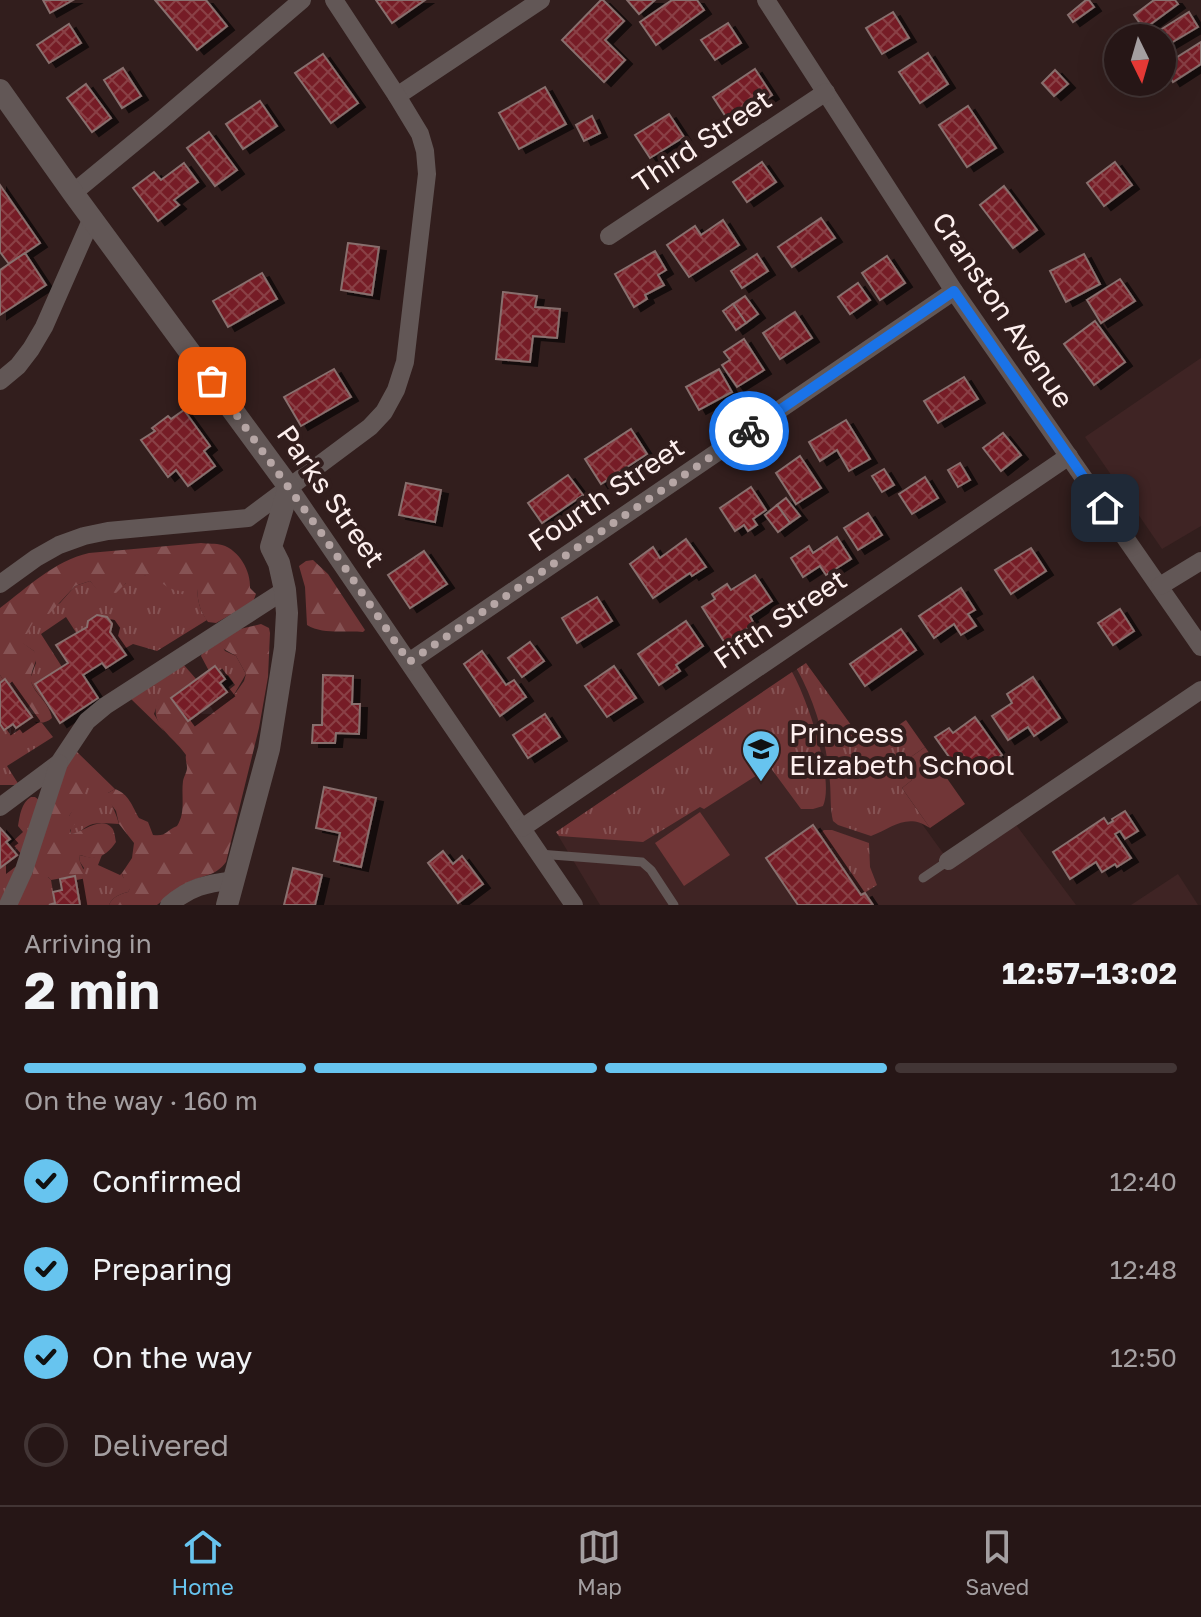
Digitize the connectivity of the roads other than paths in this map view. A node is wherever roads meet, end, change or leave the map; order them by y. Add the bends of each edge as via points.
1 (302, 0) edge
2 (334, 0) edge
3 (541, 0) edge
4 (766, 0) edge
5 (0, 90) edge
6 (826, 92) junction
7 (397, 96) junction
8 (73, 193) junction
9 (92, 218) junction
10 (609, 236) dead end
11 (954, 291) junction
12 (0, 381) edge
13 (1069, 456) junction
14 (289, 487) junction
15 (1201, 561) edge
16 (0, 584) edge
17 (1160, 586) junction
18 (285, 590) junction
19 (1201, 647) edge
20 (409, 662) junction
21 (1201, 690) edge
22 (59, 763) junction
23 (0, 807) edge
24 (522, 828) junction
25 (539, 854) junction
26 (948, 861) joint
27 (923, 878) dead end
28 (234, 880) junction
29 (573, 904) edge
30 (8, 905) edge
31 (169, 905) edge
32 (227, 905) edge
33 (674, 905) edge

1 - 8 street
2 - 7 street
3 - 7 street
4 - 6 street, Cranston Avenue
5 - 8 street, Parks Street
6 - 10 street, Third Street
6 - 11 street, Cranston Avenue
7 - 14 street via 420,134 427,174 405,362 384,412
8 - 9 street, Parks Street
9 - 12 street via 44,327 18,366
9 - 14 street, Parks Street
11 - 13 street, Cranston Avenue
11 - 20 street, Fourth Street
13 - 17 street, Cranston Avenue
13 - 24 street, Fifth Street
14 - 16 street via 248,518 84,536 36,558
14 - 18 street via 271,547
14 - 20 street, Parks Street
15 - 17 street
17 - 19 street, Cranston Avenue
18 - 22 street via 105,706 87,721
18 - 28 street via 285,648 269,749
20 - 24 street, Parks Street
21 - 26 street
22 - 23 street
22 - 30 street
24 - 25 street, Parks Street
25 - 29 street, Parks Street
25 - 33 lane via 642,862
26 - 27 lane
28 - 31 street via 198,886
28 - 32 street

